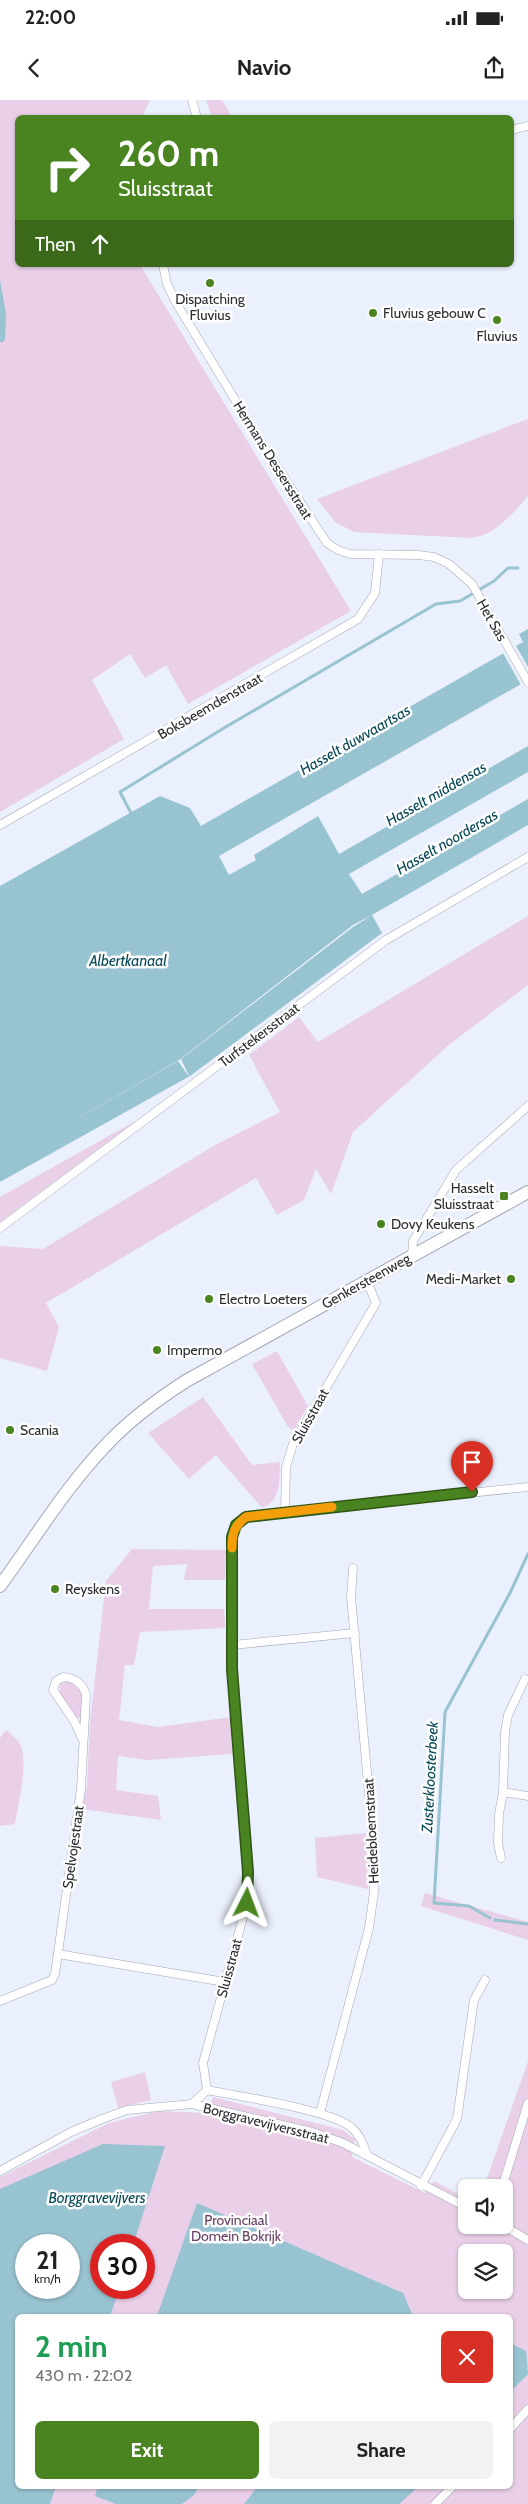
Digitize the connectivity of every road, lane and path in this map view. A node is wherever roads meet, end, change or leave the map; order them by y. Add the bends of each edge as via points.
1 (192, 100) edge
2 (196, 115) edge
3 (528, 126) edge
4 (514, 129) edge
5 (163, 267) edge
6 (380, 554) junction
7 (449, 564) joint
8 (528, 682) edge
9 (0, 825) edge
10 (528, 857) edge
11 (528, 1106) edge
12 (528, 1192) edge
13 (0, 1228) edge
14 (412, 1256) junction
15 (367, 1281) junction
16 (528, 1487) edge
17 (285, 1512) junction
18 (352, 1568) dead end
19 (0, 1586) edge
20 (355, 1633) junction
21 (232, 1645) junction
22 (525, 1679) dead end
23 (83, 1740) junction
24 (503, 1792) junction
25 (528, 1796) edge
26 (502, 1858) dead end
27 (58, 1954) junction
28 (485, 1980) dead end
29 (225, 1982) junction
30 (0, 2001) edge
31 (206, 2090) junction
32 (528, 2103) edge
33 (192, 2104) junction
34 (320, 2113) junction
35 (367, 2155) junction
36 (0, 2171) edge
37 (505, 2179) edge
38 (422, 2186) junction
39 (458, 2203) edge
40 (513, 2231) edge
41 (528, 2240) edge
42 (528, 2409) edge
43 (513, 2426) edge
44 (450, 2489) edge
45 (435, 2504) edge

1 - 2 street
3 - 4 street
5 - 6 street, Hermans Dessersstraat via 175,301 320,533 338,550 350,554
6 - 7 street, Hermans Dessersstraat via 418,555
6 - 9 street, Boksbeemdenstraat via 375,593 358,620
7 - 8 street, Het Sas via 472,584
10 - 13 street, Turfstekersstraat via 386,940
11 - 14 street via 456,1170 413,1241
12 - 14 main road, Genkersteenweg
14 - 15 main road, Genkersteenweg
15 - 17 street, Sluisstraat via 376,1303 293,1444 286,1467
15 - 19 main road, Genkersteenweg via 186,1380 145,1409 93,1459
16 - 17 street
17 - 21 street, Sluisstraat via 246,1517 236,1525 232,1537
18 - 20 street, Heidebloemstraat
20 - 21 street
20 - 34 street, Heidebloemstraat via 372,1828 374,1892 369,1928
21 - 29 street, Sluisstraat via 248,1872 247,1903
22 - 24 street via 508,1715 504,1732
23 - 23 street, Spelvojestraat via 54,1690 56,1681 63,1676 72,1678 85,1690
23 - 27 street, Spelvojestraat via 81,1789
24 - 25 street
24 - 26 street via 498,1814 498,1844
27 - 29 street
27 - 30 street, Spelvojestraat via 52,1980
28 - 38 street via 474,2000 457,2119
29 - 31 street, Sluisstraat via 203,2063
31 - 33 street, Borggravevijversstraat
31 - 34 street, Borggravevijversstraat
32 - 37 street
33 - 35 street, Borggravevijversstraat via 312,2132
33 - 36 street, Borggravevijversstraat via 127,2110 71,2132
34 - 35 street, Borggravevijversstraat via 351,2127 362,2141
35 - 38 street, Borggravevijversstraat
38 - 39 street, Borggravevijversstraat
40 - 41 street
42 - 43 street
44 - 45 street

